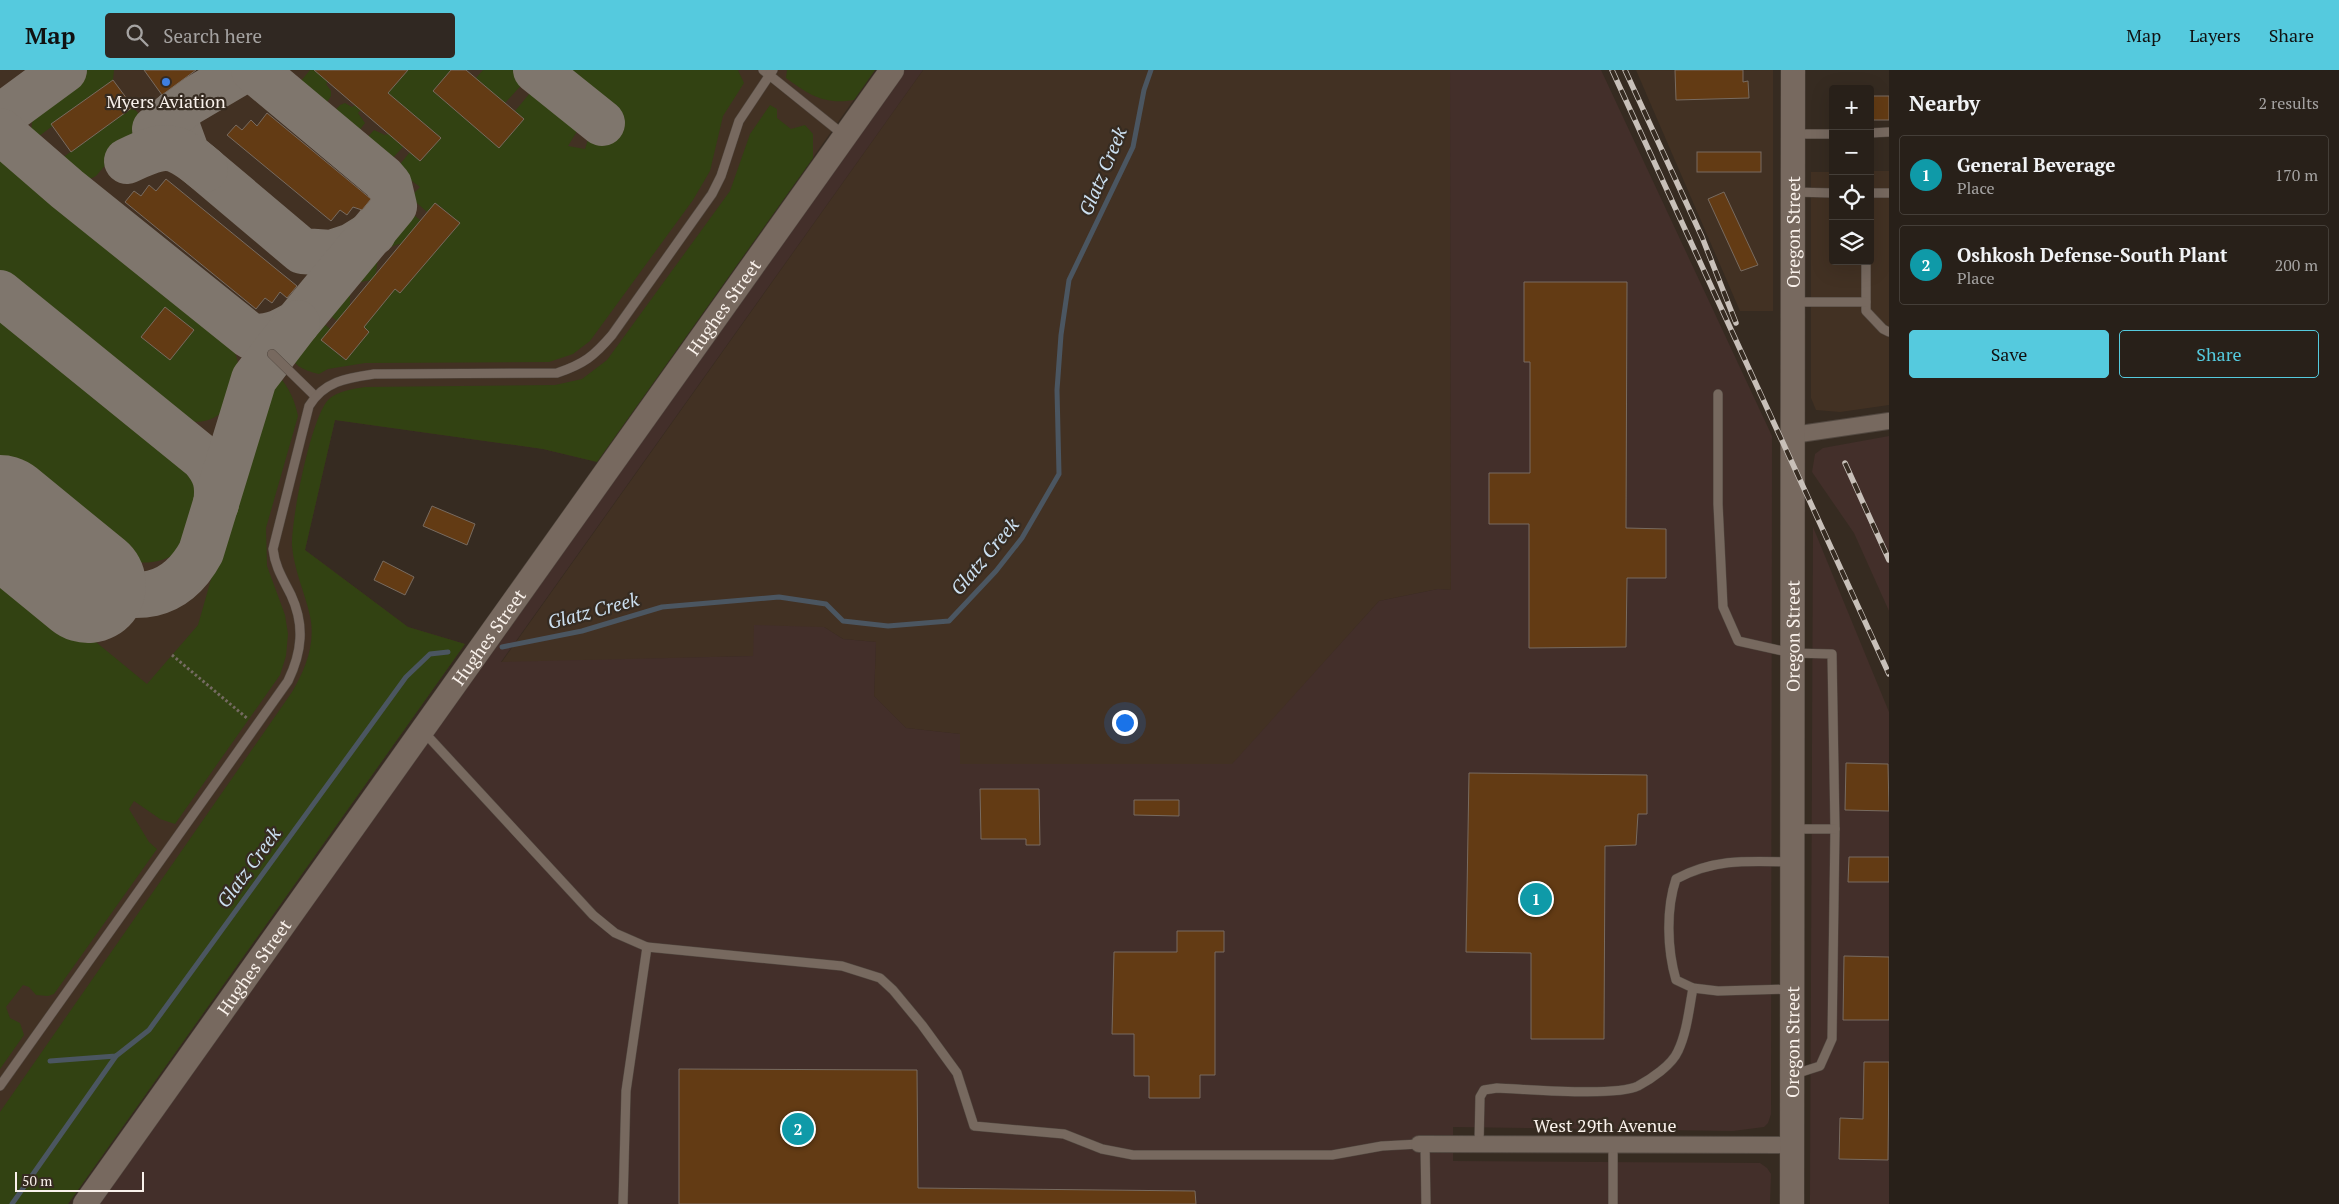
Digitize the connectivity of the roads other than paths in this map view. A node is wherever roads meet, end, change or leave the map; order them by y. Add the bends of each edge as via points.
1 (892, 70) edge
2 (1793, 70) edge
3 (768, 72) edge
4 (1874, 132) edge
5 (1889, 132) edge
6 (1793, 134) junction
7 (1829, 134) edge
8 (845, 136) junction
9 (1793, 192) junction
10 (1829, 193) edge
11 (1874, 193) edge
12 (1889, 193) edge
13 (1866, 265) edge
14 (1793, 302) junction
15 (1866, 302) junction
16 (1889, 332) edge
17 (272, 354) dead end
18 (1718, 394) dead end
19 (315, 396) junction
20 (1889, 421) edge
21 (1793, 435) junction
22 (1792, 653) junction
23 (422, 730) junction
24 (1794, 829) junction
25 (1835, 829) junction
26 (1792, 862) junction
27 (647, 947) junction
28 (1693, 988) junction
29 (1792, 989) junction
30 (1792, 1075) junction
31 (0, 1086) edge
32 (1422, 1144) junction
33 (1479, 1144) junction
34 (1612, 1145) junction
35 (1792, 1145) junction
36 (85, 1204) edge
37 (623, 1204) edge
38 (1426, 1204) edge
39 (1613, 1204) edge
40 (1792, 1204) edge

1 - 8 street, Hughes Street
2 - 6 street, Oregon Street
3 - 8 lane
3 - 19 lane via 739,121 712,194 595,355 579,366 557,373 359,376 336,381
4 - 5 lane
6 - 7 lane
6 - 9 street, Oregon Street
8 - 23 street, Hughes Street
9 - 10 lane
9 - 14 street, Oregon Street
11 - 12 lane
13 - 15 lane
14 - 15 lane
14 - 21 street, Oregon Street
15 - 16 lane via 1866,311 1883,330
17 - 19 lane
18 - 22 lane via 1718,504 1723,607 1738,641
19 - 31 lane via 309,406 273,549 278,572 297,610 300,645 297,662 288,681
20 - 21 street
21 - 22 street, Oregon Street
22 - 24 street, Oregon Street
22 - 25 lane via 1832,654
23 - 27 lane via 593,915 615,933
23 - 36 street, Hughes Street
24 - 25 lane
24 - 26 street, Oregon Street
25 - 30 lane via 1832,1039 1820,1066
26 - 28 lane via 1725,862 1695,868 1676,879 1672,894 1670,960 1676,980
26 - 29 street, Oregon Street
27 - 32 lane via 842,966 880,978 894,990 957,1073 974,1126 1064,1134 1102,1149 1133,1155 1332,1155 1382,1146
27 - 37 lane via 626,1091
28 - 29 lane via 1718,991
28 - 33 lane via 1678,1052 1655,1074 1637,1086 1622,1089 1484,1090 1480,1097
29 - 30 street, Oregon Street
30 - 35 street, Oregon Street
32 - 33 street, West 29th Avenue
32 - 38 lane
33 - 34 street, West 29th Avenue
34 - 35 street, West 29th Avenue
34 - 39 lane
35 - 40 street, Oregon Street

